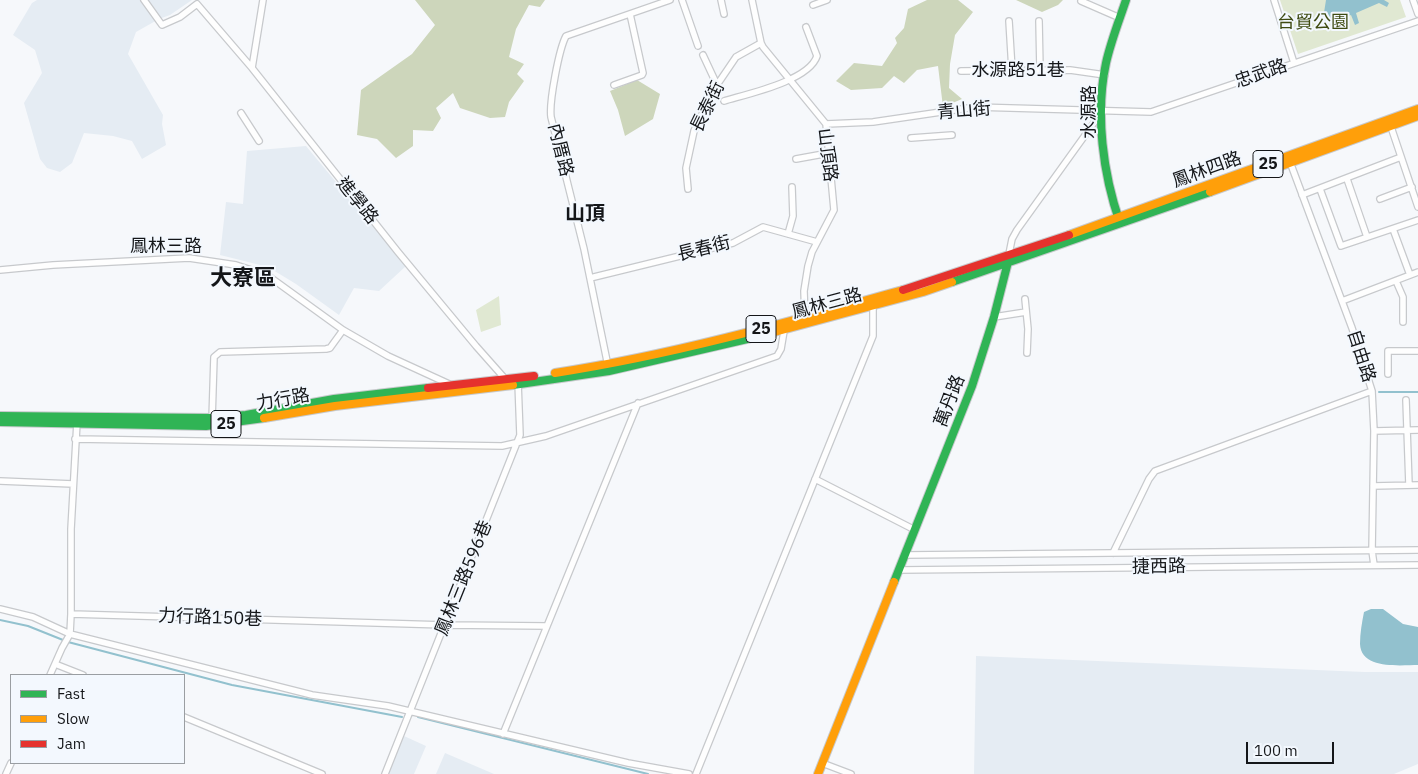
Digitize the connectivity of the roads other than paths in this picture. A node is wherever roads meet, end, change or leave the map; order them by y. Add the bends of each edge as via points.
1 (144, 0) edge
2 (263, 0) edge
3 (670, 0) edge
4 (682, 0) edge
5 (721, 0) edge
6 (752, 0) edge
7 (827, 0) edge
8 (1126, 0) edge
9 (1274, 0) edge
10 (1413, 0) edge
11 (1081, 1) edge
12 (200, 2) edge
13 (812, 5) dead end
14 (630, 14) junction
15 (724, 14) dead end
16 (1418, 14) edge
17 (1120, 18) junction
18 (1039, 20) dead end
19 (1009, 21) dead end
20 (1418, 21) edge
21 (806, 27) dead end
22 (761, 44) junction
23 (698, 46) dead end
24 (703, 56) dead end
25 (1294, 63) junction
26 (252, 68) junction
27 (1012, 70) junction
28 (1040, 70) junction
29 (961, 71) dead end
30 (1105, 74) junction
31 (790, 80) junction
32 (614, 85) dead end
33 (717, 85) junction
34 (724, 100) dead end
35 (1103, 111) junction
36 (241, 113) dead end
37 (1417, 114) edge
38 (1390, 123) junction
39 (826, 124) junction
40 (952, 135) dead end
41 (911, 138) dead end
42 (259, 141) dead end
43 (829, 153) junction
44 (1401, 157) junction
45 (796, 159) dead end
46 (1290, 160) junction
47 (1347, 179) junction
48 (792, 187) dead end
49 (1412, 187) junction
50 (688, 189) dead end
51 (1320, 189) junction
52 (1302, 195) junction
53 (1380, 199) dead end
54 (1418, 207) edge
55 (1418, 220) edge
56 (1119, 221) junction
57 (1393, 229) junction
58 (788, 234) junction
59 (1367, 237) junction
60 (817, 242) junction
61 (1009, 254) junction
62 (1008, 263) junction
63 (0, 270) edge
64 (1418, 272) edge
65 (1410, 275) junction
66 (590, 278) junction
67 (1396, 281) junction
68 (1025, 299) dead end
69 (1342, 301) junction
70 (873, 307) junction
71 (1026, 312) junction
72 (994, 317) junction
73 (805, 322) junction
74 (1403, 322) dead end
75 (343, 330) junction
76 (784, 332) junction
77 (1418, 351) edge
78 (1026, 353) dead end
79 (608, 368) junction
80 (1388, 374) dead end
81 (518, 381) junction
82 (507, 382) junction
83 (450, 388) junction
84 (1372, 392) junction
85 (1406, 400) dead end
86 (638, 403) junction
87 (0, 416) edge
88 (77, 420) junction
89 (0, 422) edge
90 (212, 422) junction
91 (1408, 430) junction
92 (1418, 430) edge
93 (1374, 431) junction
94 (75, 440) junction
95 (518, 443) junction
96 (815, 479) junction
97 (0, 481) edge
98 (73, 484) junction
99 (1409, 485) junction
100 (1418, 485) edge
101 (1373, 486) junction
102 (915, 530) junction
103 (1418, 550) edge
104 (1372, 551) junction
105 (1113, 553) junction
106 (905, 555) junction
107 (1374, 565) junction
108 (1418, 565) edge
109 (899, 570) junction
110 (0, 610) edge
111 (71, 614) junction
112 (445, 625) junction
113 (546, 626) junction
114 (70, 634) junction
115 (55, 664) junction
116 (50, 674) edge
117 (80, 674) edge
118 (412, 711) junction
119 (185, 717) edge
120 (503, 734) junction
121 (822, 763) junction
122 (322, 774) edge
123 (386, 774) edge
124 (689, 774) edge
125 (696, 774) edge
126 (818, 774) edge
127 (851, 774) edge

1 - 12 street via 162,25
2 - 26 street
3 - 14 street, 內厝路
4 - 23 street
5 - 15 street
6 - 22 street, 山頂路
7 - 13 street
8 - 17 main road, 水源路
9 - 25 street
10 - 16 street
11 - 17 street
12 - 26 street, 進學路
14 - 32 street via 643,73
14 - 66 street, 內厝路 via 566,36 551,107
17 - 30 main road, 水源路
18 - 28 street
19 - 27 street
20 - 25 street, 忠武路
21 - 31 street via 817,56 807,70
22 - 31 street, 山頂路
22 - 33 street, 長泰街 via 736,57
24 - 33 street
25 - 35 street, 忠武路 via 1151,112
26 - 82 street, 進學路 via 398,252
27 - 28 street, 水源路51巷
27 - 29 street, 水源路51巷
28 - 30 street, 水源路51巷
30 - 35 main road, 水源路
31 - 34 street
31 - 39 street, 山頂路
33 - 50 street, 長泰街 via 694,131 686,168
35 - 39 street, 青山街 via 975,107 873,122
35 - 56 main road, 水源路 via 1106,165 1112,202
35 - 61 street via 1016,230
36 - 42 street
37 - 38 main road, 鳳林四路 / 25
38 - 44 street
38 - 46 main road, 鳳林四路 / 25
39 - 43 street, 山頂路
40 - 41 street
43 - 45 street
43 - 60 street, 山頂路 via 834,210
44 - 47 street
44 - 49 street
46 - 52 street, 自由路
46 - 56 main road, 鳳林四路 / 25
47 - 51 street
47 - 59 street
48 - 58 street via 793,216
49 - 53 street
49 - 54 street
51 - 52 street
51 - 59 street via 1341,246
52 - 69 street, 自由路
55 - 57 street
56 - 61 main road, 鳳林三路 / 25
56 - 62 main road, 鳳林三路 / 25
57 - 59 street
57 - 65 street
58 - 60 street, 長春街
58 - 66 street, 長春街 via 763,227 733,243
60 - 73 street, 山頂路 via 804,291
61 - 62 main road, 萬丹路
61 - 73 main road, 鳳林三路 / 25
62 - 70 main road, 鳳林三路 / 25
62 - 72 main road, 萬丹路
63 - 75 street, 鳳林三路 via 189,258 236,265 267,275
64 - 65 street
65 - 67 street
66 - 79 street, 內厝路
67 - 69 street
67 - 74 street via 1403,297
68 - 71 street
69 - 84 street, 自由路
70 - 73 main road, 鳳林三路 / 25
70 - 96 street via 874,336
71 - 72 street
71 - 78 street
72 - 102 main road, 萬丹路 via 972,386
73 - 76 main road, 鳳林三路 / 25
73 - 79 main road, 鳳林三路 / 25
75 - 83 street, 鳳林三路
75 - 90 street via 326,349 216,354
76 - 79 main road, 鳳林三路 / 25
76 - 86 street via 777,356
77 - 80 street via 1388,351
79 - 81 main road, 鳳林三路 / 25
81 - 82 main road, 鳳林三路 / 25
81 - 95 street, 鳳林三路596巷
82 - 83 main road, 鳳林三路 / 25
83 - 90 main road, 力行路 / 25 via 334,399
84 - 93 street, 自由路
84 - 105 street via 1155,471
85 - 91 street
86 - 95 street
86 - 113 street
87 - 88 main road, 力行路 / 25
88 - 89 main road, 力行路 / 25
88 - 90 main road, 力行路 / 25
88 - 94 street
91 - 92 street
91 - 93 street
91 - 99 street
93 - 101 street, 自由路
94 - 95 street via 502,446
94 - 98 street
95 - 112 street, 鳳林三路596巷
96 - 102 street
96 - 125 street
97 - 98 street
98 - 111 street
99 - 100 street
99 - 101 street
101 - 104 street, 自由路
102 - 106 main road, 萬丹路
103 - 104 street, 捷西路
104 - 105 street, 捷西路
104 - 107 street, 自由路
105 - 106 street, 捷西路
106 - 109 main road, 萬丹路
107 - 108 street, 捷西路
107 - 109 street, 捷西路
109 - 121 main road
110 - 114 street via 34,617
111 - 112 street, 力行路150巷
111 - 114 street
112 - 113 street, 力行路150巷
112 - 118 street, 鳳林三路596巷
113 - 120 street
114 - 115 street
114 - 118 street via 312,695
115 - 116 street
115 - 117 street
118 - 120 street
118 - 123 street, 鳳林三路596巷
119 - 122 street
120 - 124 street
121 - 126 main road
121 - 127 street

